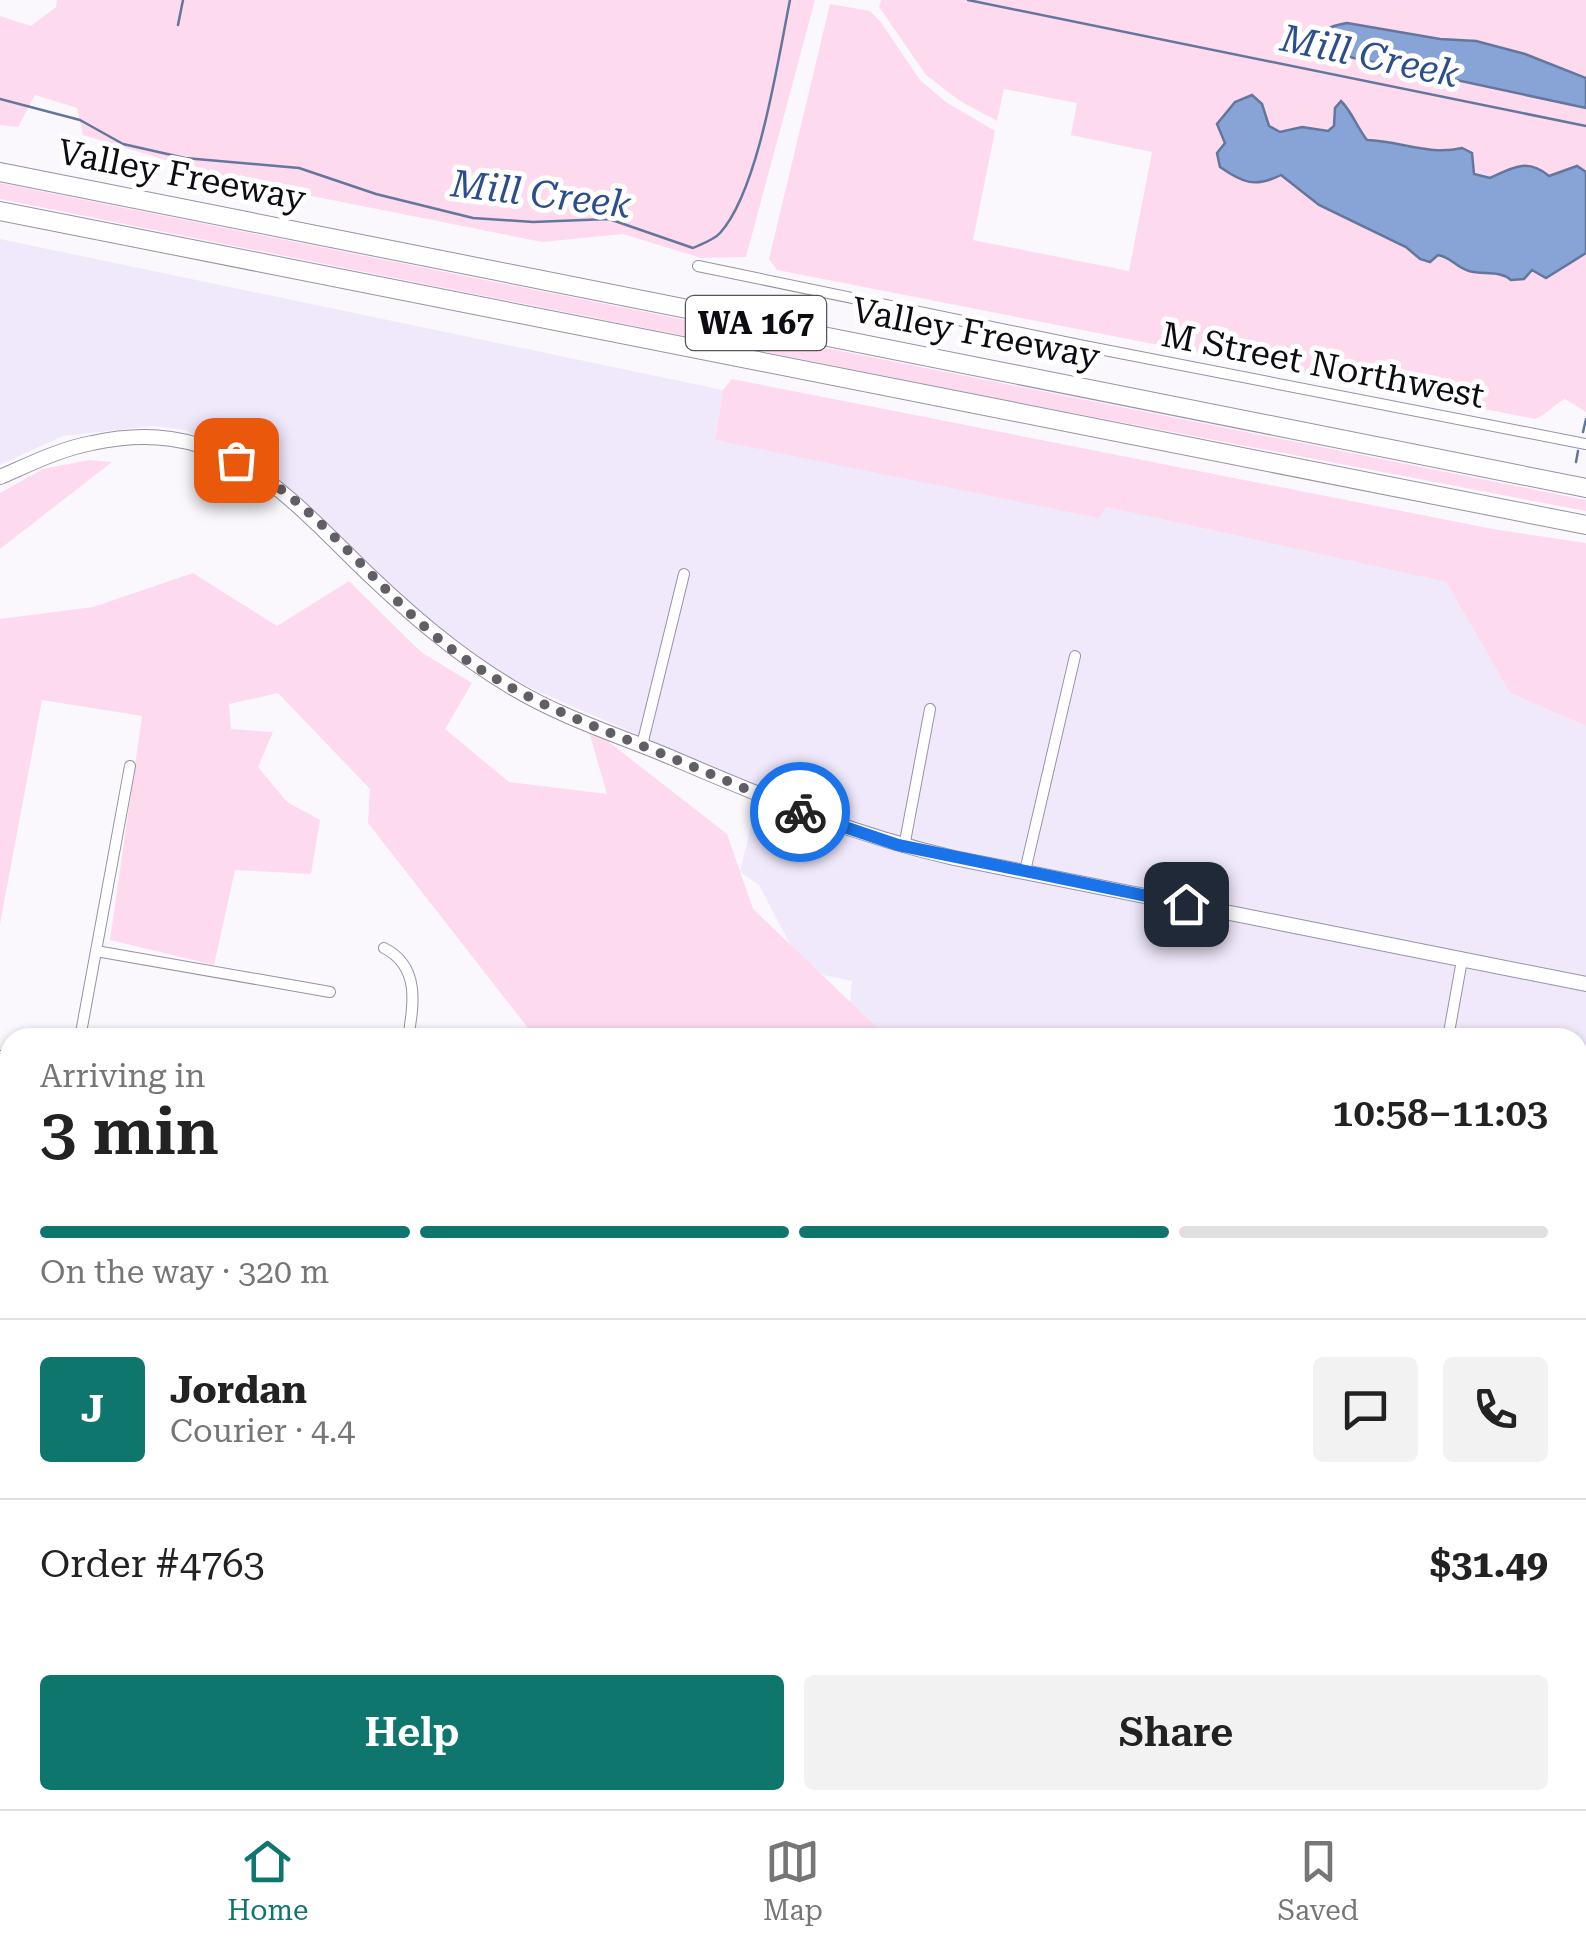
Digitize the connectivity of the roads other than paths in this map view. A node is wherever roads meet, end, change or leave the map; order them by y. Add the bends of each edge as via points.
1 (0, 172) edge
2 (0, 212) edge
3 (698, 266) dead end
4 (1586, 444) edge
5 (0, 476) edge
6 (1586, 487) edge
7 (1586, 526) edge
8 (684, 574) dead end
9 (1075, 656) dead end
10 (930, 709) dead end
11 (642, 746) junction
12 (130, 766) dead end
13 (904, 846) junction
14 (1024, 871) junction
15 (384, 948) dead end
16 (96, 951) junction
17 (1462, 960) junction
18 (1586, 984) edge
19 (330, 992) dead end
20 (82, 1028) edge
21 (409, 1028) edge
22 (1450, 1028) edge

1 - 6 highway, Valley Freeway / WA 167
2 - 7 highway, Valley Freeway / WA 167
3 - 4 street, M Street Northwest
5 - 11 main road via 113,439 168,440 224,454 275,484 422,625 480,669 549,708
8 - 11 street
9 - 14 street
10 - 13 street
11 - 13 main road via 821,820
12 - 16 street
13 - 14 main road
14 - 17 main road
15 - 21 street via 400,960 414,991
16 - 19 street
16 - 20 street
17 - 18 main road
17 - 22 street

